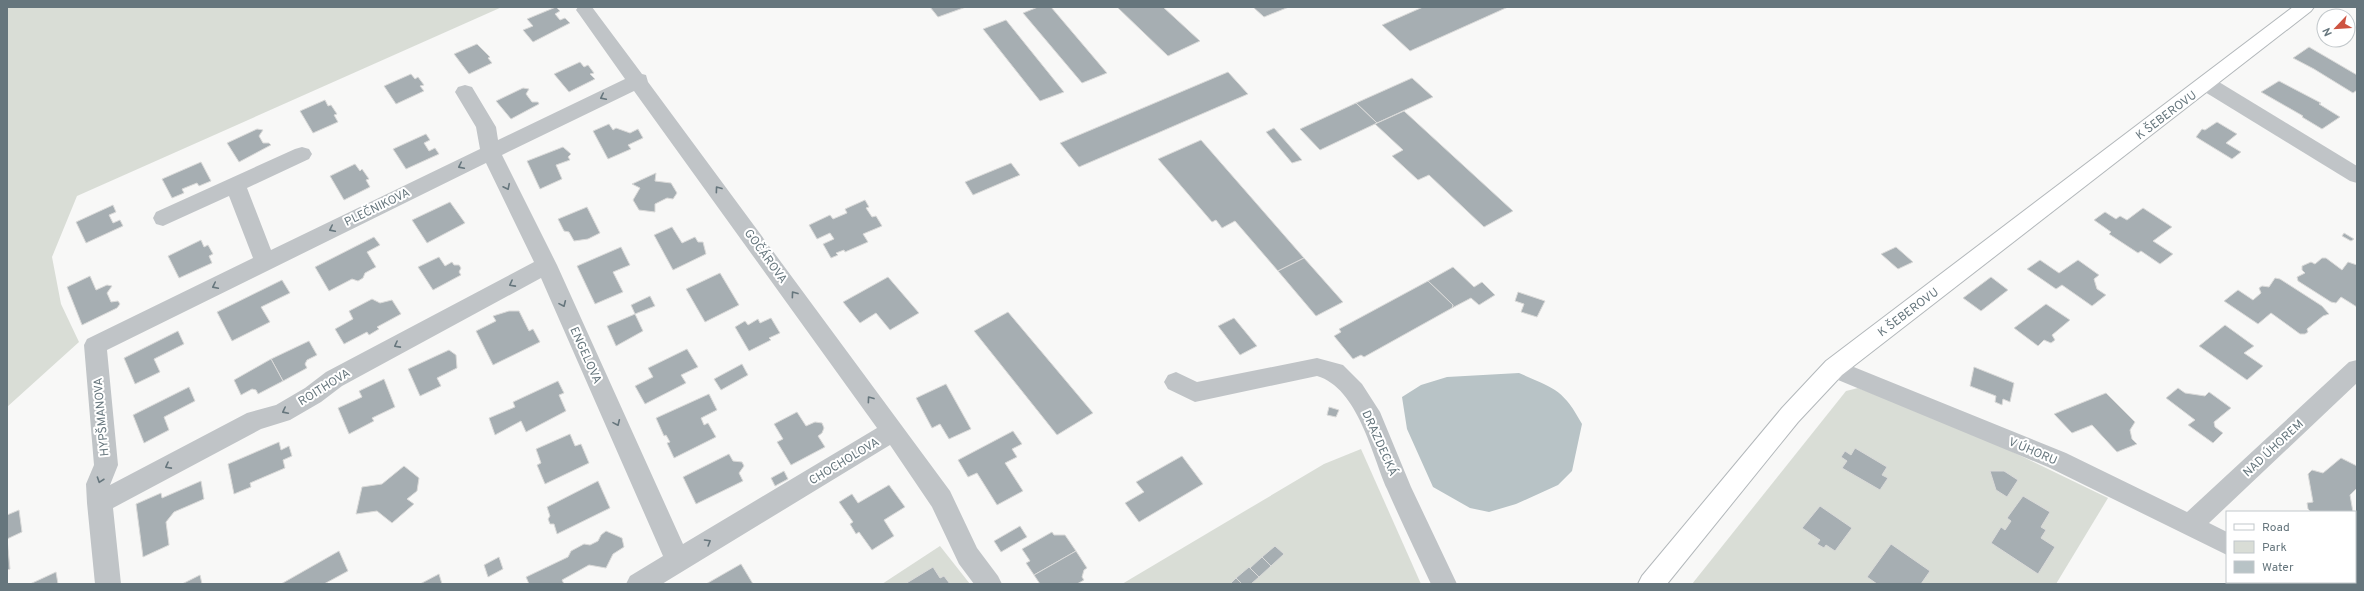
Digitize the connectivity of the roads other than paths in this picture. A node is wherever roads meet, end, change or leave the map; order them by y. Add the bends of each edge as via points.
1 (2305, 7) edge
2 (585, 10) dead end
3 (639, 80) junction
4 (2207, 84) junction
5 (465, 92) dead end
6 (490, 152) junction
7 (302, 154) dead end
8 (2357, 176) edge
9 (235, 185) junction
10 (163, 218) dead end
11 (265, 261) junction
12 (546, 266) junction
13 (95, 344) joint
14 (1834, 368) junction
15 (2357, 369) edge
16 (1176, 382) dead end
17 (893, 431) junction
18 (99, 503) junction
19 (2189, 526) junction
20 (2226, 544) edge
21 (678, 560) junction
22 (108, 584) edge
23 (639, 584) edge
24 (989, 584) edge
25 (1444, 584) edge
26 (1651, 584) edge

1 - 4 street, K ŠEBEROVU
2 - 3 street, GOČÁROVA
3 -> 6 street, PLEČNIKOVA
17 -> 3 street, GOČÁROVA
4 - 8 street
4 - 14 street, K ŠEBEROVU
5 - 6 street via 486,127
6 -> 11 street, PLEČNIKOVA
6 -> 12 street, ENGELOVA
7 - 9 street
9 - 10 street
9 - 11 street
11 -> 13 street, PLEČNIKOVA
12 -> 18 street, ROITHOVA via 334,379 282,413 255,420
12 -> 21 street, ENGELOVA
13 -> 18 street, HYPŠMANOVA via 106,465 98,484
14 - 19 street, V ÚHORU via 2057,460
14 - 26 street, K ŠEBEROVU via 1790,415
15 - 19 street, NAD ÚHOREM
16 - 25 street, DRAZDECKÁ via 1195,392 1317,367 1335,372 1354,391 1372,419 1399,488
21 -> 17 street, CHOCHOLOVA
17 - 24 street via 941,499 968,556
18 - 22 street, HYPŠMANOVA
19 - 20 street, V ÚHORU
21 - 23 street, CHOCHOLOVA

